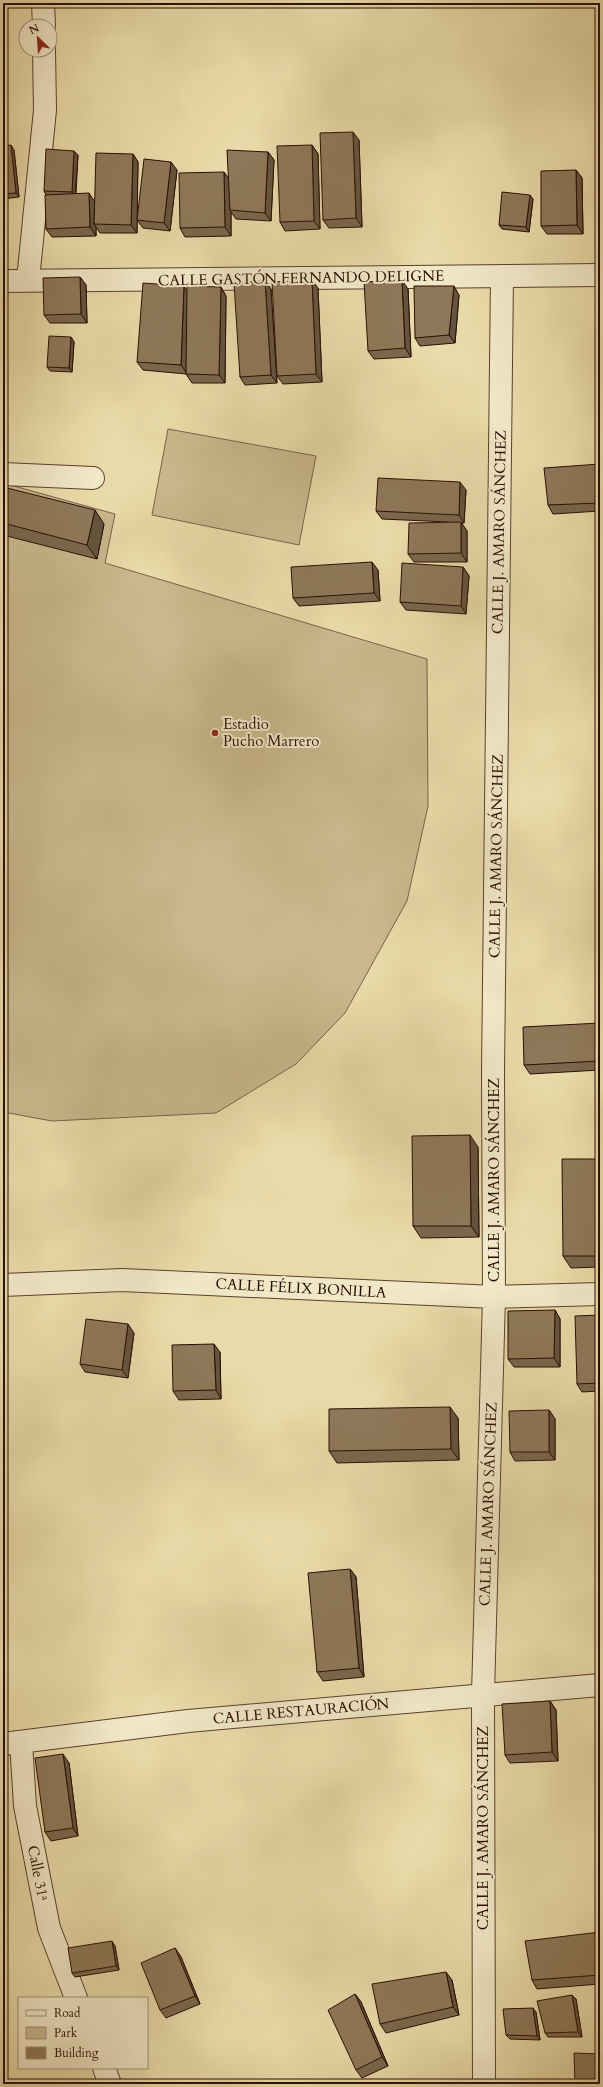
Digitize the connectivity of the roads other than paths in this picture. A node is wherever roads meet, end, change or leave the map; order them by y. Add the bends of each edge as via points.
1 (43, 3) edge
2 (44, 18) edge
3 (44, 58) edge
4 (600, 275) edge
5 (502, 276) junction
6 (28, 280) junction
7 (3, 281) edge
8 (3, 474) edge
9 (93, 478) dead end
10 (3, 1285) edge
11 (600, 1294) edge
12 (494, 1297) junction
13 (600, 1685) edge
14 (483, 1694) junction
15 (12, 1743) edge
16 (76, 1997) edge
17 (104, 2069) edge
18 (110, 2084) edge
19 (484, 2084) edge

1 - 2 street
3 - 6 street via 45,110
4 - 5 street, CALLE GASTÓN FERNANDO DELIGNE
5 - 6 street, CALLE GASTÓN FERNANDO DELIGNE
5 - 12 street, CALLE J. AMARO SÁNCHEZ
6 - 7 street, CALLE GASTÓN FERNANDO DELIGNE
8 - 9 street
10 - 12 street, CALLE FÉLIX BONILLA via 122,1280
11 - 12 street, CALLE FÉLIX BONILLA
12 - 14 street, CALLE J. AMARO SÁNCHEZ
13 - 14 street, CALLE RESTAURACIÓN
14 - 15 street, CALLE RESTAURACIÓN via 188,1721
14 - 19 street, CALLE J. AMARO SÁNCHEZ
15 - 16 street, Calle 31ª via 49,1928
17 - 18 street

